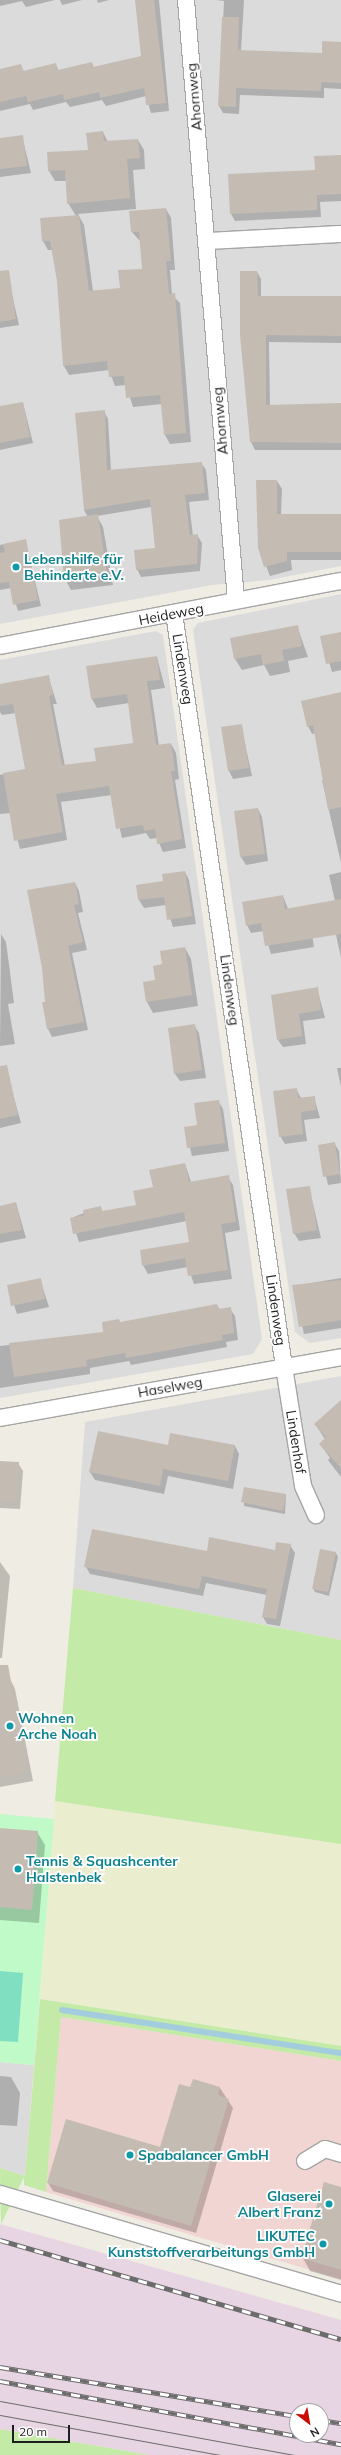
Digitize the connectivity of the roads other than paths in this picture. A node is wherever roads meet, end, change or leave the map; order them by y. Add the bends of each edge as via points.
1 (186, 0) edge
2 (341, 234) edge
3 (207, 241) junction
4 (341, 580) edge
5 (236, 600) junction
6 (174, 613) junction
7 (0, 646) edge
8 (341, 1357) edge
9 (284, 1367) junction
10 (0, 1418) edge
11 (316, 1515) dead end
12 (341, 2154) edge
13 (305, 2161) dead end
14 (0, 2194) edge
15 (341, 2294) edge

1 - 3 street, Ahornweg
2 - 3 street
3 - 5 street, Ahornweg
4 - 5 street, Heideweg
5 - 6 street, Heideweg
6 - 7 street, Heideweg
6 - 9 street, Lindenweg
8 - 9 street, Haselweg
9 - 10 street, Haselweg
9 - 11 street, Lindenhof via 303,1486
12 - 13 street via 325,2149
14 - 15 street

